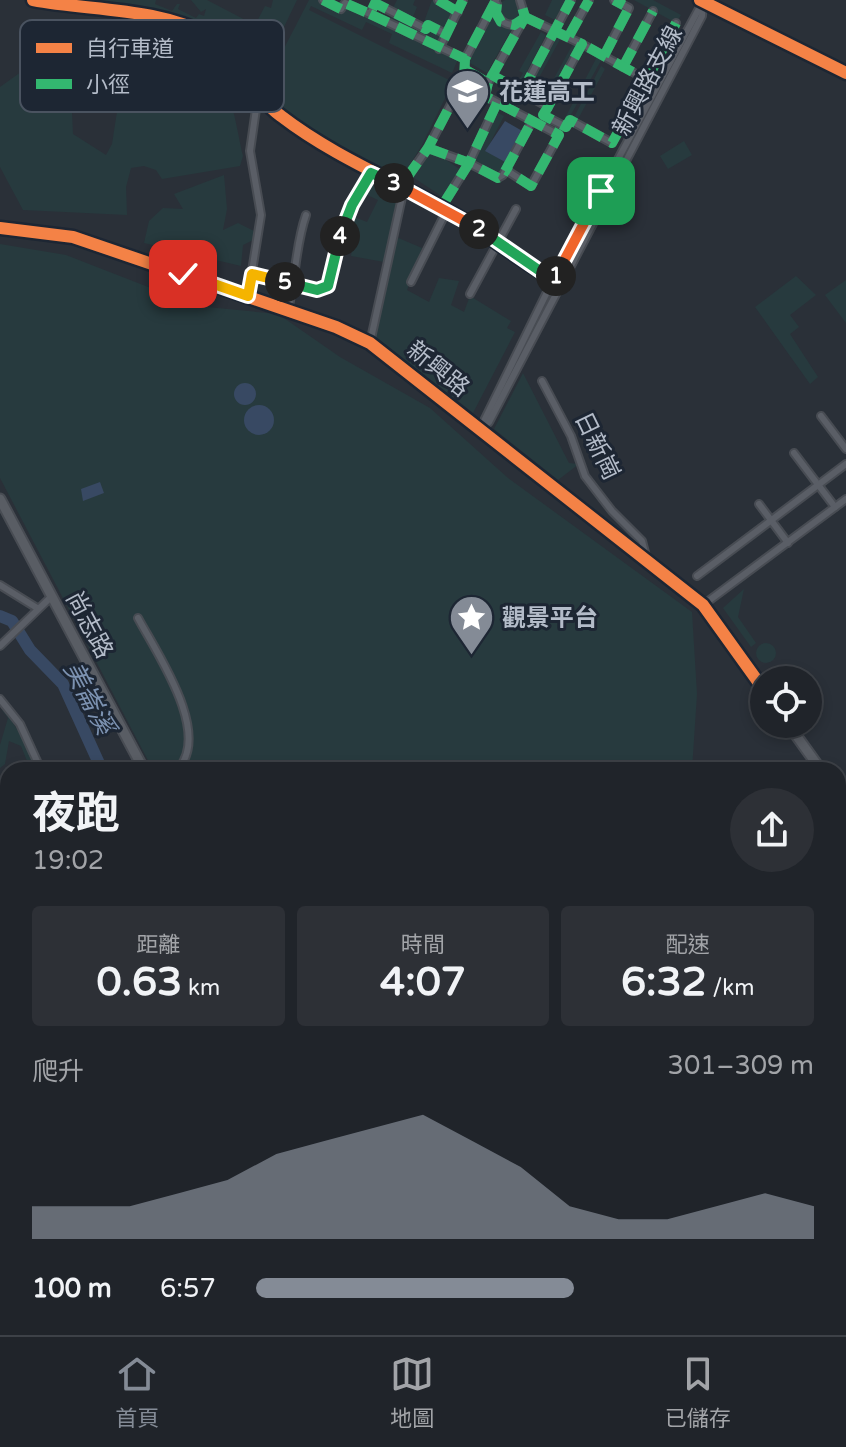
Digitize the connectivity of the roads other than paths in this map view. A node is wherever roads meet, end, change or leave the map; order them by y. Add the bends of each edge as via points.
1 (33, 0) edge
2 (323, 0) edge
3 (438, 0) edge
4 (463, 0) edge
5 (520, 0) edge
6 (571, 0) edge
7 (589, 0) edge
8 (614, 0) edge
9 (497, 1) edge
10 (702, 1) edge
11 (392, 11) junction
12 (653, 11) dead end
13 (458, 12) junction
14 (370, 14) junction
15 (524, 18) junction
16 (173, 20) edge
17 (386, 23) junction
18 (676, 23) dead end
19 (555, 31) junction
20 (446, 34) junction
21 (569, 36) junction
22 (582, 44) junction
23 (439, 49) junction
24 (604, 56) junction
25 (465, 59) junction
26 (623, 67) junction
27 (466, 70) junction
28 (846, 73) edge
29 (492, 75) junction
30 (647, 80) junction
31 (488, 83) junction
32 (522, 92) junction
33 (497, 103) junction
34 (548, 107) junction
35 (256, 112) edge
36 (276, 112) edge
37 (532, 121) junction
38 (428, 148) junction
39 (469, 163) junction
40 (506, 170) junction
41 (371, 173) junction
42 (406, 179) dead end
43 (404, 188) junction
44 (446, 206) junction
45 (516, 209) dead end
46 (306, 215) dead end
47 (0, 228) edge
48 (498, 240) junction
49 (252, 274) junction
50 (553, 280) junction
51 (411, 282) dead end
52 (562, 284) junction
53 (294, 285) junction
54 (470, 294) dead end
55 (248, 296) junction
56 (288, 310) junction
57 (370, 343) junction
58 (542, 381) dead end
59 (821, 416) dead end
60 (479, 431) junction
61 (846, 449) edge
62 (794, 453) dead end
63 (846, 464) edge
64 (818, 484) junction
65 (0, 499) edge
66 (846, 499) edge
67 (759, 504) dead end
68 (835, 507) junction
69 (771, 520) junction
70 (788, 543) junction
71 (648, 563) junction
72 (697, 576) dead end
73 (0, 585) edge
74 (51, 597) junction
75 (703, 605) junction
76 (37, 608) junction
77 (138, 618) dead end
78 (0, 646) edge
79 (750, 670) edge
80 (0, 699) edge
81 (798, 738) edge
82 (37, 762) edge
83 (140, 762) edge
84 (183, 762) edge
85 (815, 762) edge

1 - 16 street
2 - 14 street
3 - 13 street
4 - 13 street
5 - 15 street
6 - 19 street
7 - 21 street
8 - 24 street via 629,8
9 - 15 street via 501,22 514,25
9 - 25 street
10 - 28 main road
10 - 50 street, 新興路支線
10 - 52 street, 新興路支線 via 702,16
11 - 14 street via 375,3
11 - 17 street
11 - 20 street
12 - 26 street
13 - 20 street
14 - 17 street
15 - 19 street
15 - 29 street
17 - 23 street
18 - 30 street
19 - 21 street
19 - 32 street
20 - 23 street
21 - 22 street
22 - 24 street
22 - 34 street
23 - 25 street
24 - 26 street
25 - 27 street
26 - 30 street
27 - 31 street
27 - 38 street
29 - 31 street
29 - 32 street
30 - 34 street via 612,143 570,120 566,127 543,115
31 - 33 street via 485,96
32 - 34 street
33 - 37 street
33 - 39 street
35 - 49 street via 250,151 261,215
36 - 41 street
37 - 40 street
37 - 40 street via 559,135 531,186
38 - 39 street
38 - 42 street
39 - 40 street via 498,178
39 - 44 street
41 - 43 street
41 - 53 street via 349,212 328,286 317,290
43 - 44 street
43 - 57 street
44 - 48 street
44 - 51 street
45 - 48 street
46 - 53 street
47 - 55 street, 新興路 via 73,237
48 - 50 street
48 - 54 street
49 - 53 street
49 - 55 street
50 - 52 street
50 - 60 street, 新興路支線
52 - 60 street, 新興路支線 via 489,422
53 - 56 street
55 - 56 street, 新興路
56 - 57 street, 新興路
57 - 60 street, 新興路
58 - 71 street, 日新崗 via 585,476 642,541
59 - 61 street
60 - 71 street, 新興路
62 - 64 street
63 - 64 street
64 - 68 street
64 - 69 street
65 - 74 street, 尚志路
66 - 68 street
67 - 69 street
68 - 70 street
69 - 70 street
69 - 72 street
70 - 75 street
71 - 75 street, 新興路
73 - 76 street
74 - 76 street
74 - 83 street, 尚志路
75 - 79 street, 新興路
76 - 78 street
77 - 84 street via 183,704 188,736
80 - 82 street via 20,724
81 - 85 street

